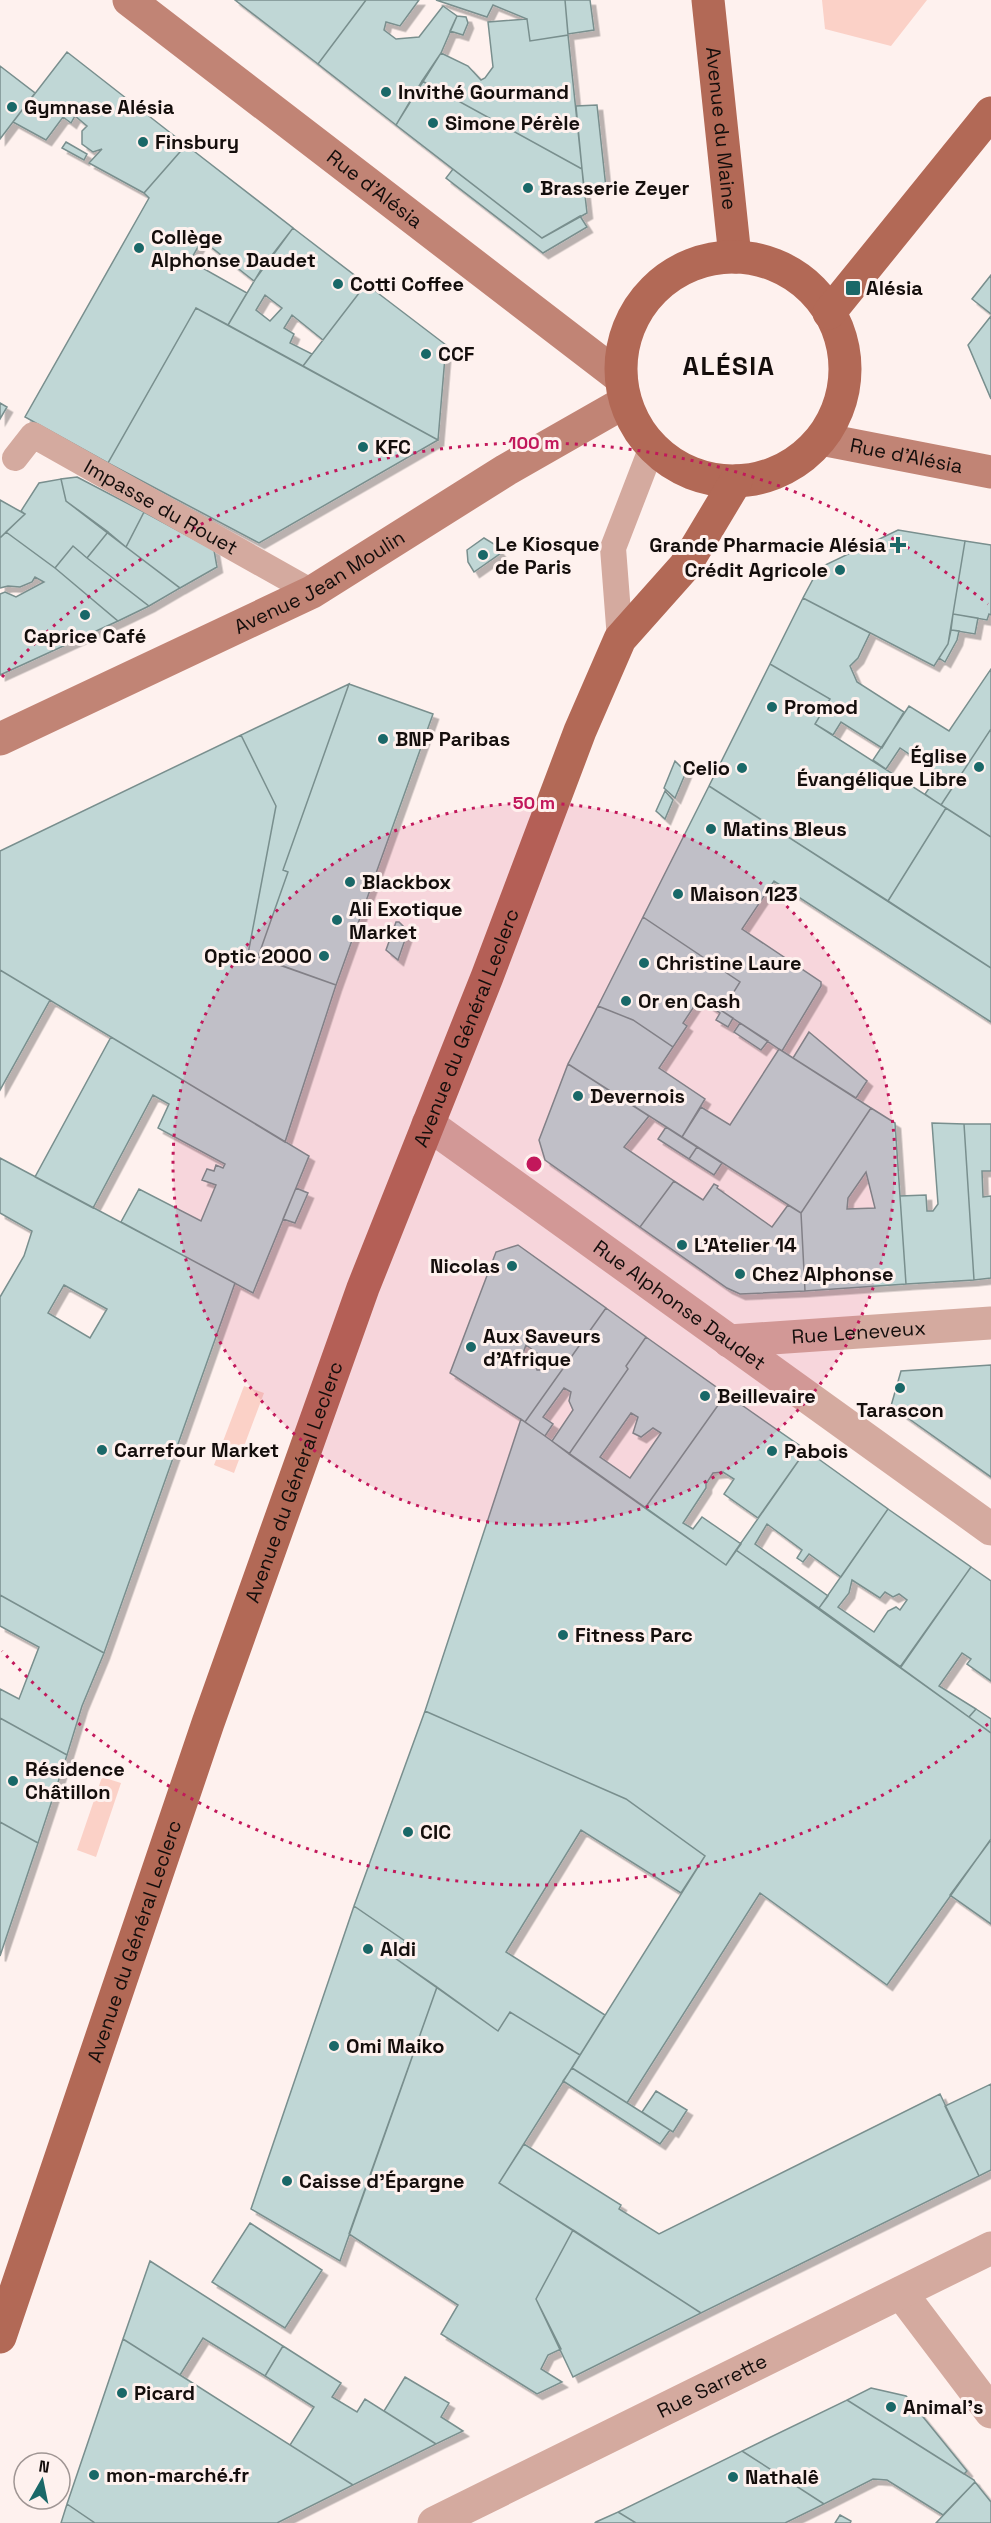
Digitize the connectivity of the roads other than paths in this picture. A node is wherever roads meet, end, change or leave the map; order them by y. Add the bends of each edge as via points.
1 (129, 0) edge
2 (708, 0) edge
3 (991, 113) edge
4 (735, 257) junction
5 (829, 313) junction
6 (623, 390) junction
7 (821, 439) junction
8 (652, 447) junction
9 (15, 458) dead end
10 (991, 472) edge
11 (736, 481) junction
12 (312, 592) junction
13 (620, 639) junction
14 (0, 739) edge
15 (428, 1124) junction
16 (991, 1323) edge
17 (729, 1341) junction
18 (991, 1529) edge
19 (991, 2248) edge
20 (901, 2293) junction
21 (0, 2337) edge
22 (991, 2412) edge
23 (434, 2523) edge

1 - 6 main road, Rue d'Alésia
2 - 4 main road, Avenue du Maine
3 - 5 main road
4 - 5 main road via 757,260 799,279
4 - 6 main road via 689,266 651,293 636,312 627,333 621,355
5 - 7 main road via 838,330 845,367 839,405
6 - 8 main road via 631,419
6 - 12 main road, Avenue Jean Moulin via 506,470
7 - 10 main road, Rue d'Alésia
7 - 11 main road via 788,467 768,476
8 - 11 main road via 679,468 712,479
8 - 13 lane, Avenue du Général Leclerc via 614,548
9 - 12 lane, Impasse du Rouet via 33,435
11 - 13 main road, Avenue du Général Leclerc via 685,566
12 - 14 main road, Avenue Jean Moulin
13 - 15 main road, Avenue du Général Leclerc via 580,731
15 - 17 street, Rue Alphonse Daudet
15 - 21 main road, Avenue du Général Leclerc via 363,1288 208,1723
16 - 17 street, Rue Leneveux
17 - 18 street, Rue Alphonse Daudet
19 - 20 street, Rue Sarrette
20 - 22 street
20 - 23 street, Rue Sarrette

